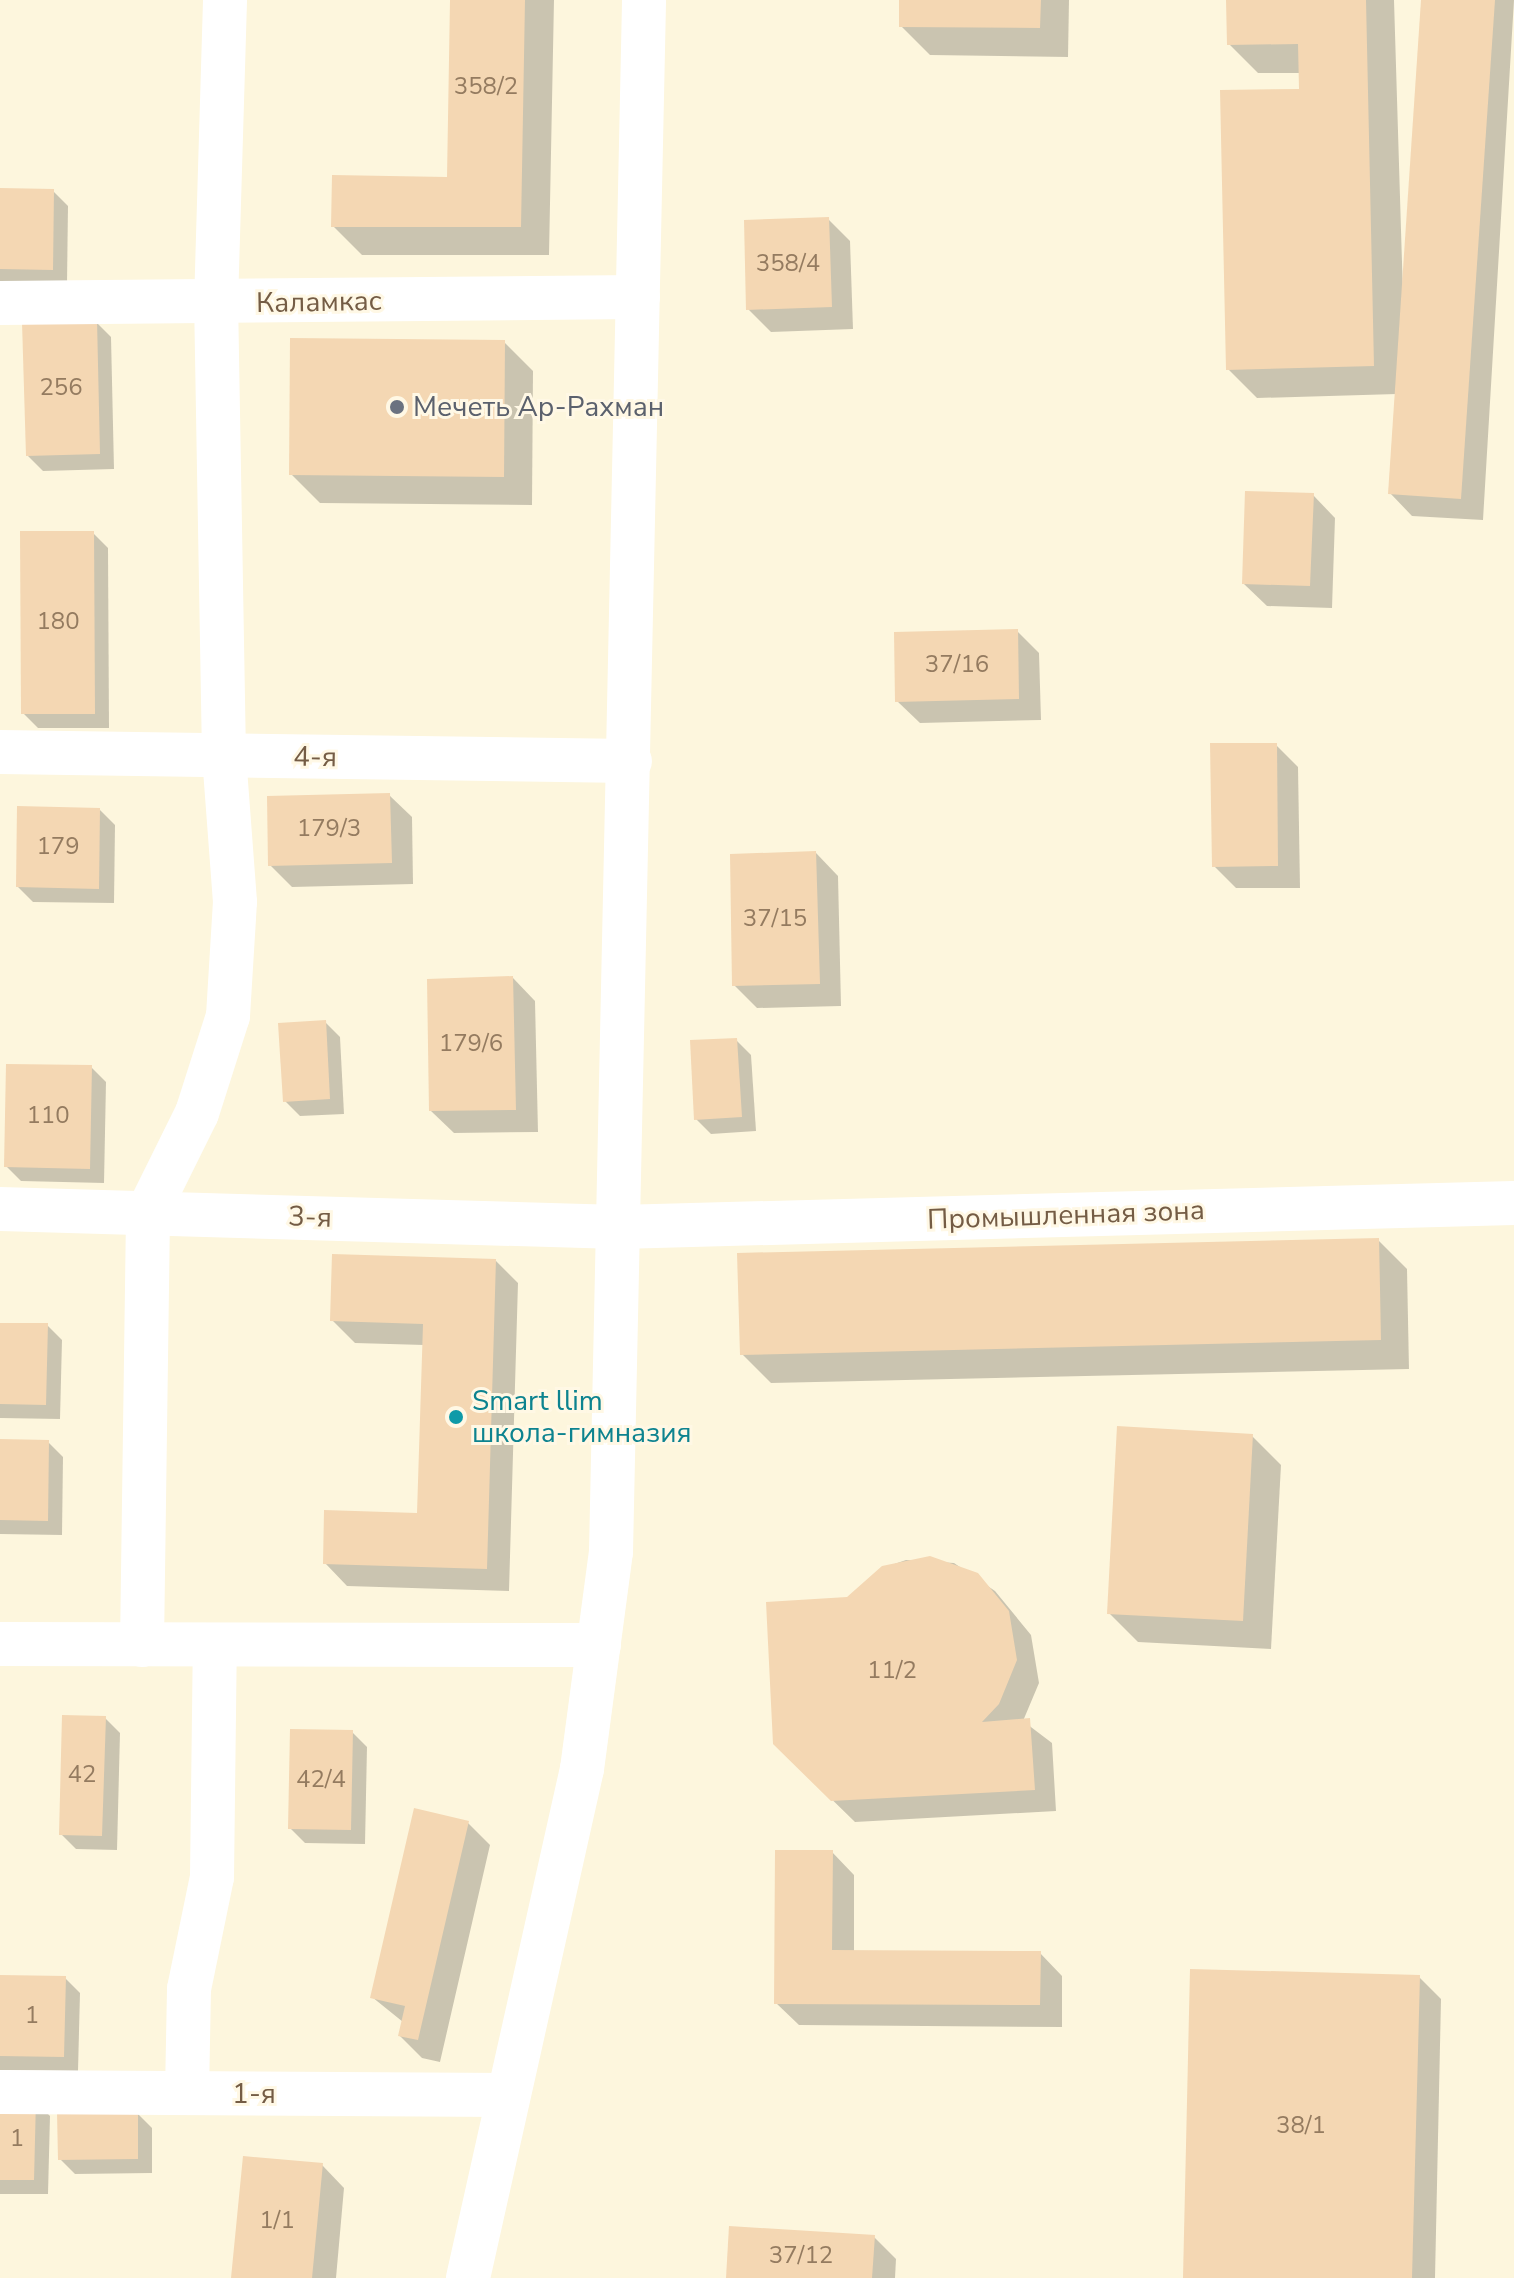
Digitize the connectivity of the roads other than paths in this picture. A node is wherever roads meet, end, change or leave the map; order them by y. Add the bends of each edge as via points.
1 (225, 0) edge
2 (644, 0) edge
3 (638, 297) junction
4 (0, 303) edge
5 (216, 304) junction
6 (0, 752) edge
7 (224, 756) junction
8 (630, 761) junction
9 (1514, 1203) edge
10 (0, 1209) edge
11 (148, 1212) junction
12 (619, 1227) junction
13 (0, 1644) edge
14 (142, 1645) junction
15 (215, 1645) junction
16 (599, 1645) junction
17 (0, 2092) edge
18 (187, 2093) junction
19 (507, 2095) junction
20 (468, 2278) edge

1 - 5 street
2 - 3 street
3 - 5 street, Каламкас
3 - 8 street
4 - 5 street, Каламкас
5 - 7 street
6 - 7 street, 4-я
7 - 8 street, 4-я
7 - 11 street via 235,902 228,1016 197,1113
8 - 12 street
9 - 12 street, Промышленная зона
10 - 11 street, 3-я
11 - 12 street, 3-я
11 - 14 street
12 - 16 street via 611,1552
13 - 14 street
14 - 15 street
15 - 16 street
15 - 18 street via 212,1877 189,1989
16 - 19 street via 582,1769
17 - 18 street, 1-я
18 - 19 street, 1-я
19 - 20 street

